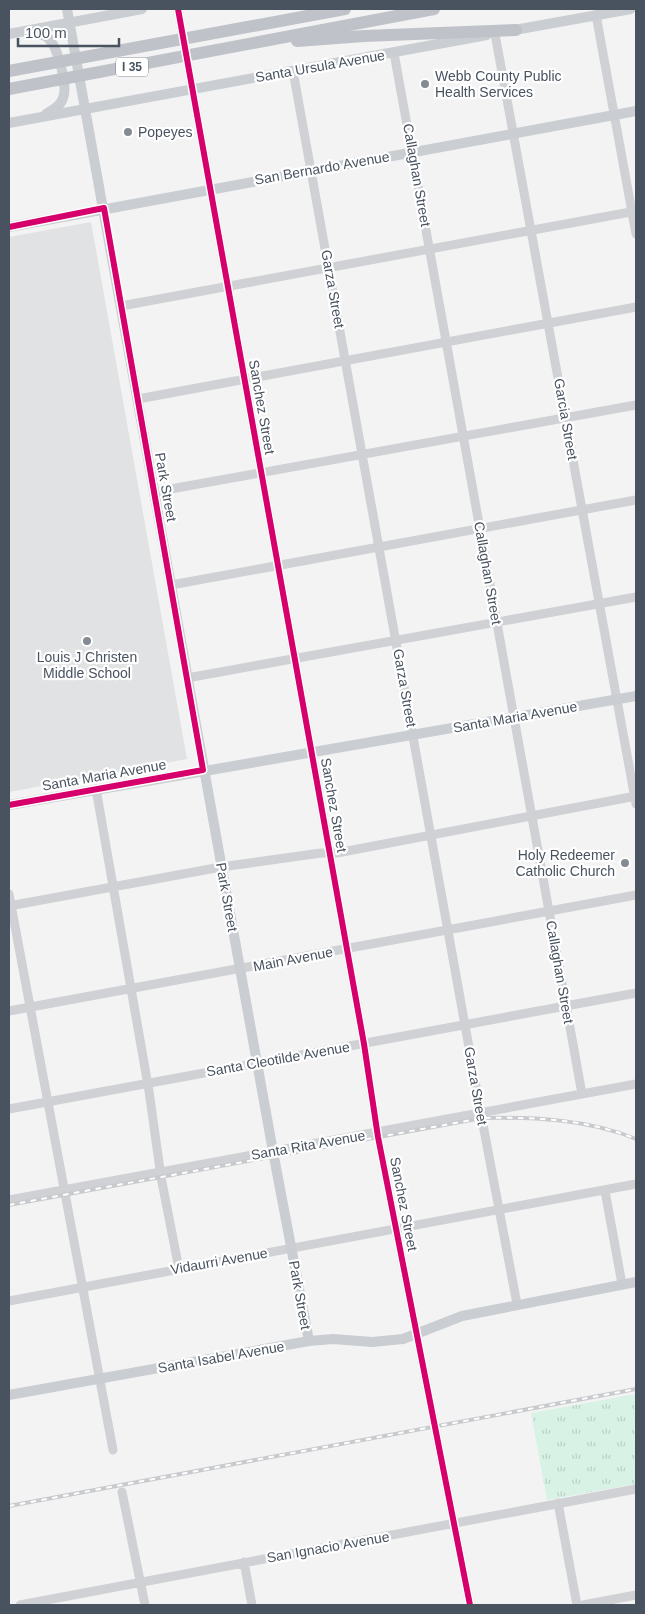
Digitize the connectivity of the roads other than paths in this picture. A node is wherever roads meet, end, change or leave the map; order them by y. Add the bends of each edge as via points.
1 (67, 9) edge
2 (142, 9) edge
3 (178, 9) edge
4 (346, 9) edge
5 (434, 9) edge
6 (631, 9) edge
7 (596, 15) junction
8 (70, 23) junction
9 (516, 30) junction
10 (27, 31) junction
11 (9, 34) edge
12 (495, 34) junction
13 (262, 43) junction
14 (394, 53) junction
15 (9, 71) edge
16 (293, 71) junction
17 (9, 89) edge
18 (192, 89) junction
19 (86, 109) junction
20 (636, 111) edge
21 (614, 115) junction
22 (44, 116) junction
23 (9, 123) edge
24 (514, 134) junction
25 (413, 152) junction
26 (312, 170) junction
27 (210, 189) junction
28 (104, 208) junction
29 (634, 212) edge
30 (9, 227) edge
31 (531, 231) junction
32 (636, 234) edge
33 (430, 249) junction
34 (329, 268) junction
35 (228, 286) junction
36 (121, 306) junction
37 (636, 307) edge
38 (548, 323) junction
39 (446, 342) junction
40 (346, 360) junction
41 (245, 379) junction
42 (138, 399) junction
43 (636, 404) edge
44 (565, 417) junction
45 (463, 436) junction
46 (363, 454) junction
47 (261, 472) junction
48 (154, 492) junction
49 (636, 500) edge
50 (582, 510) junction
51 (480, 529) junction
52 (379, 547) junction
53 (278, 566) junction
54 (171, 585) junction
55 (636, 597) edge
56 (600, 604) junction
57 (496, 622) junction
58 (396, 640) junction
59 (295, 659) junction
60 (187, 678) junction
61 (636, 696) edge
62 (617, 699) junction
63 (514, 718) junction
64 (413, 734) junction
65 (312, 751) junction
66 (203, 770) junction
67 (96, 789) junction
68 (636, 799) edge
69 (9, 805) edge
70 (531, 816) junction
71 (431, 835) junction
72 (330, 852) junction
73 (221, 867) junction
74 (113, 887) junction
75 (9, 894) edge
76 (636, 895) edge
77 (10, 906) edge
78 (549, 912) junction
79 (448, 930) junction
80 (347, 949) junction
81 (240, 969) junction
82 (131, 989) junction
83 (636, 993) edge
84 (566, 1006) junction
85 (30, 1008) junction
86 (9, 1012) edge
87 (465, 1025) junction
88 (364, 1044) junction
89 (257, 1063) junction
90 (148, 1083) junction
91 (636, 1084) edge
92 (582, 1094) junction
93 (47, 1102) junction
94 (9, 1109) edge
95 (481, 1114) junction
96 (378, 1133) junction
97 (273, 1151) junction
98 (160, 1172) junction
99 (636, 1184) edge
100 (64, 1189) junction
101 (605, 1191) junction
102 (9, 1200) edge
103 (499, 1209) junction
104 (396, 1229) junction
105 (292, 1248) junction
106 (179, 1269) junction
107 (636, 1282) edge
108 (622, 1284) junction
109 (81, 1287) junction
110 (9, 1301) edge
111 (517, 1304) junction
112 (416, 1335) junction
113 (309, 1341) junction
114 (98, 1379) junction
115 (9, 1395) edge
116 (113, 1450) dead end
117 (636, 1489) edge
118 (122, 1492) dead end
119 (558, 1503) junction
120 (454, 1524) junction
121 (244, 1562) junction
122 (140, 1582) junction
123 (636, 1595) edge
124 (41, 1603) edge
125 (20, 1605) edge
126 (145, 1605) edge
127 (252, 1605) edge
128 (470, 1605) edge
129 (577, 1605) edge
130 (582, 1605) edge

1 - 8 main road, Park Street
2 - 8 main road
3 - 18 street, Sanchez Street
4 - 15 highway, I 35
5 - 13 highway, I 35
6 - 7 main road, Santa Ursula Avenue
7 - 9 main road, Santa Ursula Avenue
7 - 21 street
8 - 10 main road
8 - 19 main road, Park Street
9 - 12 main road, Santa Ursula Avenue
9 - 13 highway
10 - 11 main road
10 - 22 main road via 50,39 58,54 65,93 60,104
12 - 14 main road, Santa Ursula Avenue
12 - 24 street, Garcia Street
13 - 17 highway, I 35
14 - 16 main road, Santa Ursula Avenue
14 - 25 street, Callaghan Street
16 - 18 main road, Santa Ursula Avenue
16 - 26 street, Garza Street
18 - 19 main road, Santa Ursula Avenue
18 - 27 street, Sanchez Street
19 - 22 main road, Santa Ursula Avenue
19 - 28 main road, Park Street
20 - 21 main road, San Bernardo Avenue
21 - 24 main road, San Bernardo Avenue
21 - 29 street
22 - 23 main road, Santa Ursula Avenue
24 - 25 main road, San Bernardo Avenue
24 - 31 street, Garcia Street
25 - 26 main road, San Bernardo Avenue
25 - 33 street, Callaghan Street
26 - 27 main road, San Bernardo Avenue
26 - 34 street, Garza Street
27 - 28 main road, San Bernardo Avenue
27 - 35 street, Sanchez Street
28 - 30 main road, San Bernardo Avenue
28 - 36 main road, Park Street
29 - 31 street
29 - 32 street
31 - 33 street
31 - 38 street, Garcia Street
33 - 34 street
33 - 39 street, Callaghan Street
34 - 35 street
34 - 40 street, Garza Street
35 - 36 street
35 - 41 street, Sanchez Street
36 - 42 main road, Park Street
37 - 38 street
38 - 39 street
38 - 44 street, Garcia Street
39 - 40 street
39 - 45 street, Callaghan Street
40 - 41 street
40 - 46 street, Garza Street
41 - 42 street
41 - 47 street, Sanchez Street
42 - 48 main road, Park Street
43 - 44 street
44 - 45 street
44 - 50 street, Garcia Street
45 - 46 street
45 - 51 street, Callaghan Street
46 - 47 street
46 - 52 street, Garza Street
47 - 48 street
47 - 53 street, Sanchez Street
48 - 54 main road, Park Street
49 - 50 street
50 - 51 street
50 - 56 street, Garcia Street
51 - 52 street
51 - 57 street, Callaghan Street
52 - 53 street
52 - 58 street, Garza Street
53 - 54 street
53 - 59 street, Sanchez Street
54 - 60 main road, Park Street
55 - 56 street
56 - 57 street
56 - 62 street, Garcia Street
57 - 58 street
57 - 63 street, Callaghan Street
58 - 59 street
58 - 64 street, Garza Street
59 - 60 street
59 - 65 street, Sanchez Street
60 - 66 main road, Park Street
61 - 62 main road, Santa Maria Avenue
62 - 63 main road, Santa Maria Avenue
62 - 68 street, Garcia Street
63 - 64 main road, Santa Maria Avenue
63 - 70 street, Callaghan Street
64 - 65 main road, Santa Maria Avenue
64 - 71 street, Garza Street
65 - 66 main road, Santa Maria Avenue
65 - 72 street, Sanchez Street
66 - 67 main road, Santa Maria Avenue
66 - 73 main road, Park Street
67 - 69 main road, Santa Maria Avenue
67 - 74 street
68 - 70 street
70 - 71 street
70 - 78 street, Callaghan Street
71 - 72 street
71 - 79 street, Garza Street
72 - 73 street
72 - 80 street, Sanchez Street
73 - 74 street
73 - 81 main road, Park Street
74 - 77 street
74 - 82 street
75 - 77 street
76 - 78 street, Main Avenue
77 - 85 street
78 - 79 street, Main Avenue
78 - 84 street, Callaghan Street
79 - 80 street, Main Avenue
79 - 87 street, Garza Street
80 - 81 street, Main Avenue
80 - 88 street, Sanchez Street
81 - 82 street, Main Avenue
81 - 89 main road, Park Street
82 - 85 street, Main Avenue
82 - 90 street
83 - 84 street, Santa Cleotilde Avenue
84 - 87 street, Santa Cleotilde Avenue
84 - 92 street, Callaghan Street
85 - 86 street, Main Avenue
85 - 93 street
87 - 88 street, Santa Cleotilde Avenue
87 - 95 street, Garza Street
88 - 89 street, Santa Cleotilde Avenue
88 - 96 street, Sanchez Street
89 - 90 street, Santa Cleotilde Avenue
89 - 97 main road, Park Street
90 - 93 street, Santa Cleotilde Avenue
90 - 98 street
91 - 92 street, Santa Rita Avenue
92 - 95 street, Santa Rita Avenue
93 - 94 street, Santa Cleotilde Avenue
93 - 100 street
95 - 96 street, Santa Rita Avenue
95 - 103 street, Garza Street
96 - 97 street, Santa Rita Avenue
96 - 104 street, Sanchez Street
97 - 98 street, Santa Rita Avenue
97 - 105 main road, Park Street
98 - 100 street, Santa Rita Avenue
98 - 106 street
99 - 101 street, Vidaurri Avenue
100 - 102 street, Santa Rita Avenue
100 - 109 street
101 - 103 street, Vidaurri Avenue
101 - 108 street
103 - 104 street, Vidaurri Avenue
103 - 111 street, Garza Street
104 - 105 street, Vidaurri Avenue
104 - 112 street, Sanchez Street
105 - 106 street, Vidaurri Avenue
105 - 113 main road, Park Street
106 - 109 street, Vidaurri Avenue
107 - 108 main road, Santa Isabel Avenue
108 - 111 main road, Santa Isabel Avenue
109 - 110 street, Vidaurri Avenue
109 - 114 street
111 - 112 main road, Santa Isabel Avenue via 462,1316
112 - 113 main road, Santa Isabel Avenue via 391,1341 333,1338
112 - 120 street, Sanchez Street
113 - 114 main road, Santa Isabel Avenue
114 - 115 main road, Santa Isabel Avenue
114 - 116 street
117 - 119 street, San Ignacio Avenue
118 - 122 street
119 - 120 street, San Ignacio Avenue
119 - 129 street
120 - 121 street, San Ignacio Avenue
120 - 128 street, Sanchez Street
121 - 122 street, San Ignacio Avenue
121 - 127 street
122 - 124 street, San Ignacio Avenue
122 - 126 street
123 - 130 street
124 - 125 street, San Ignacio Avenue

